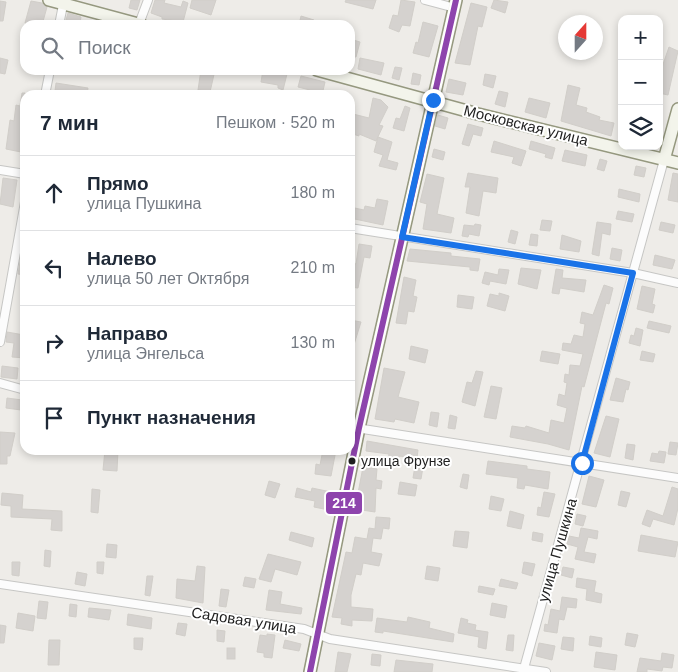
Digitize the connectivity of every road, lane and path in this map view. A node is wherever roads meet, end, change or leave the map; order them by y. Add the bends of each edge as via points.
1 (49, 0) edge
2 (148, 0) edge
3 (425, 0) edge
4 (63, 2) edge
5 (455, 4) edge
6 (59, 20) edge
7 (124, 20) edge
8 (142, 20) edge
9 (49, 75) edge
10 (336, 75) edge
11 (46, 90) edge
12 (433, 100) junction
13 (678, 109) edge
14 (664, 160) junction
15 (678, 163) edge
16 (0, 170) edge
17 (20, 173) edge
18 (355, 229) edge
19 (20, 230) edge
20 (402, 237) junction
21 (633, 273) junction
22 (678, 283) edge
23 (0, 342) edge
24 (0, 383) edge
25 (20, 389) edge
26 (355, 423) edge
27 (355, 427) edge
28 (349, 455) edge
29 (582, 463) junction
30 (678, 478) edge
31 (0, 584) edge
32 (317, 634) junction
33 (523, 670) edge
34 (310, 672) edge
35 (546, 672) edge

1 - 4 main road
2 - 8 street
3 - 5 street
4 - 6 street
4 - 7 main road
5 - 12 main road
9 - 11 street
10 - 12 main road, Московская улица
12 - 14 main road, Московская улица
12 - 20 main road
13 - 14 main road, улица Пушкина
14 - 15 main road, Московская улица
14 - 21 street, улица Пушкина
16 - 17 street
18 - 20 street
19 - 23 street
20 - 21 street
20 - 26 main road
21 - 22 street
21 - 29 street, улица Пушкина
24 - 25 street
27 - 29 street
28 - 32 main road
29 - 30 street
29 - 33 street, улица Пушкина
31 - 32 street, Садовая улица via 304,629
32 - 33 street, Садовая улица via 330,639
32 - 34 main road
33 - 35 street, Садовая улица

